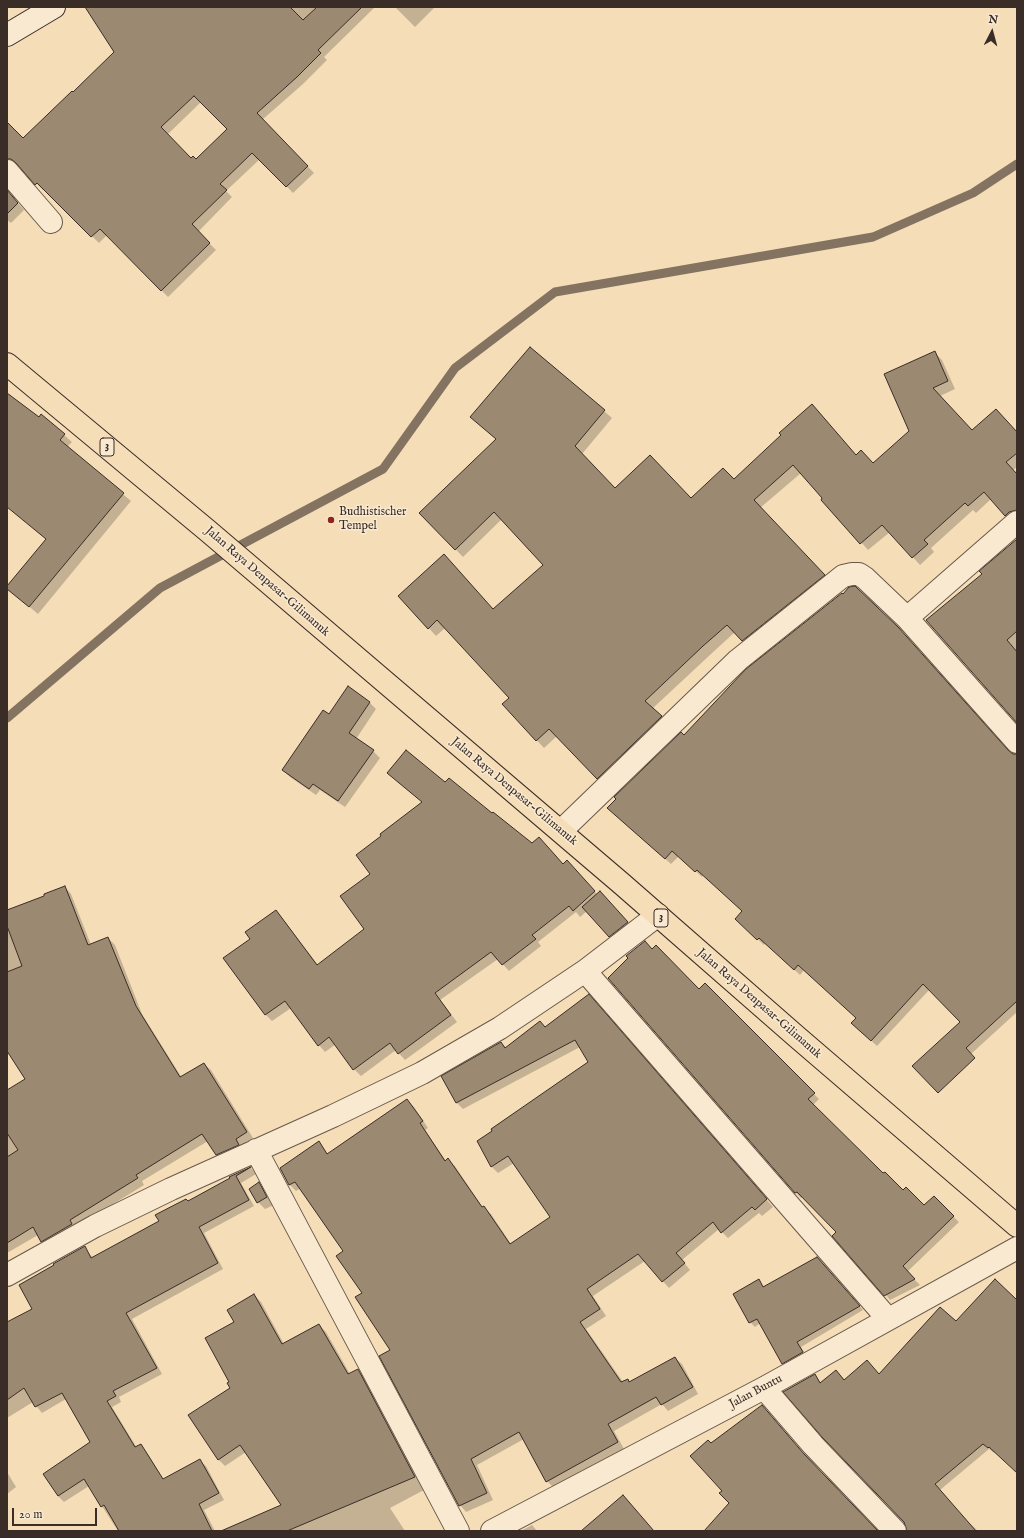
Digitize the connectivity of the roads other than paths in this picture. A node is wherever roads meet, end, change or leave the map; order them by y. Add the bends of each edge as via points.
1 (54, 7) edge
2 (7, 35) edge
3 (7, 171) edge
4 (51, 222) dead end
5 (7, 364) edge
6 (1017, 522) edge
7 (907, 618) junction
8 (1017, 742) edge
9 (561, 831) junction
10 (658, 915) junction
11 (585, 971) junction
12 (256, 1150) junction
13 (1017, 1226) edge
14 (1017, 1248) edge
15 (7, 1275) edge
16 (888, 1319) junction
17 (764, 1388) junction
18 (458, 1531) edge
19 (492, 1531) edge
20 (895, 1531) edge

1 - 2 street
3 - 4 street
5 - 9 highway, Jalan Raya Denpasar-Gilimanuk / 3
6 - 7 street
7 - 8 street
7 - 9 street via 859,574 842,576 738,660
9 - 10 highway, Jalan Raya Denpasar-Gilimanuk / 3
10 - 11 street
10 - 13 highway, Jalan Raya Denpasar-Gilimanuk / 3
11 - 12 street via 500,1028 422,1073
11 - 16 street
12 - 15 street via 95,1226
12 - 18 street
14 - 16 street, Jalan Buntu
16 - 17 street, Jalan Buntu
17 - 19 street, Jalan Buntu
17 - 20 street

